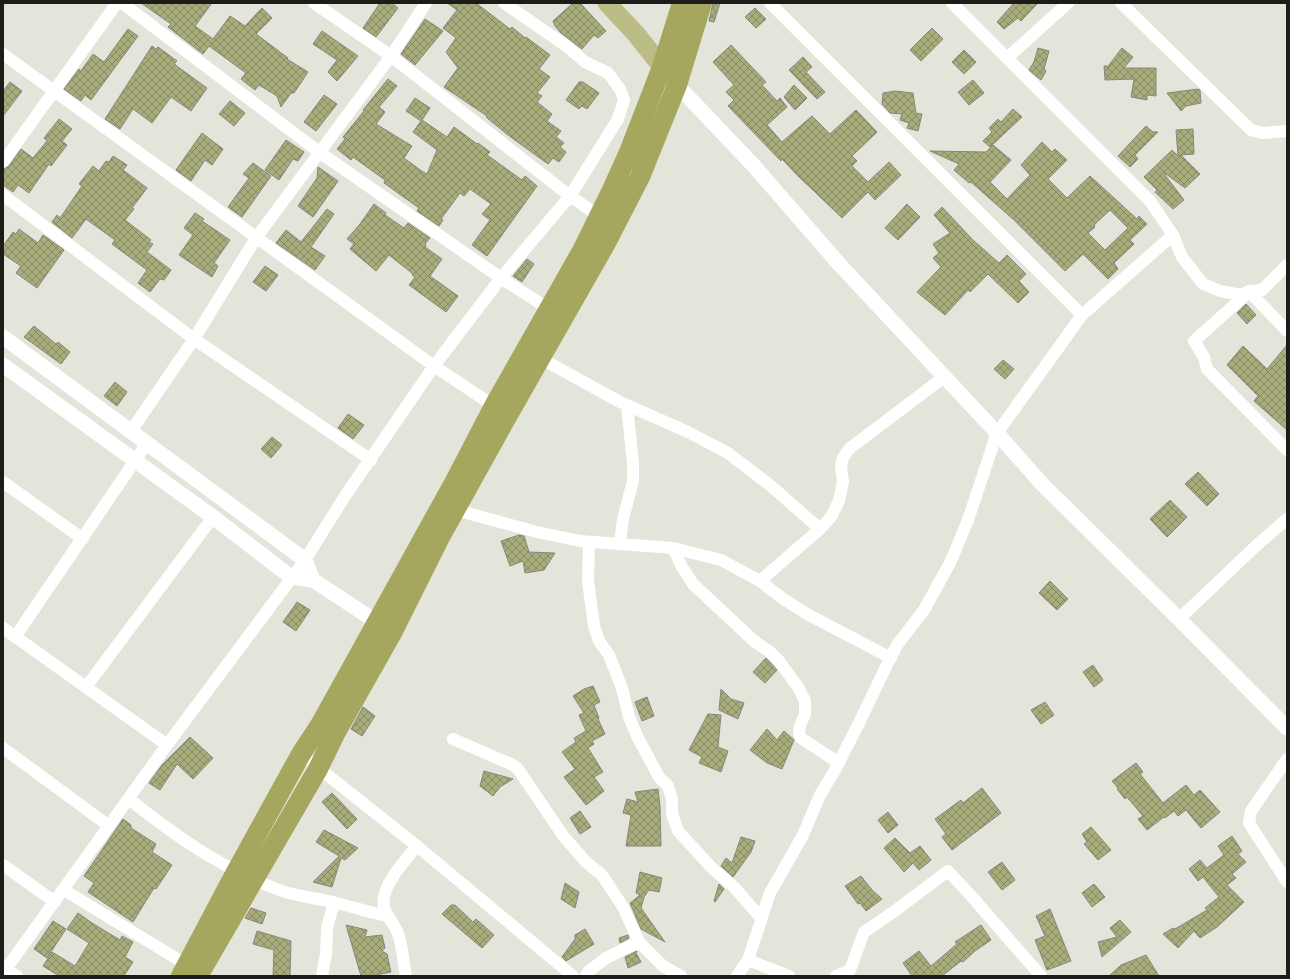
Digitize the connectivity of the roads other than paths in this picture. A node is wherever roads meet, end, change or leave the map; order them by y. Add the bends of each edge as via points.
1 (117, 3) edge
2 (122, 3) edge
3 (314, 3) edge
4 (426, 3) edge
5 (504, 3) edge
6 (607, 3) edge
7 (682, 3) edge
8 (702, 3) edge
9 (770, 3) edge
10 (952, 3) edge
11 (1068, 3) edge
12 (1121, 3) edge
13 (3, 54) edge
14 (390, 56) junction
15 (1007, 58) junction
16 (662, 67) junction
17 (677, 85) junction
18 (54, 90) junction
19 (1287, 131) edge
20 (319, 152) junction
21 (3, 162) edge
22 (3, 195) edge
23 (570, 196) junction
24 (599, 216) junction
25 (1173, 235) junction
26 (256, 238) junction
27 (1287, 265) edge
28 (500, 278) junction
29 (1250, 291) junction
30 (549, 309) junction
31 (1082, 314) junction
32 (1287, 331) edge
33 (3, 337) edge
34 (194, 338) junction
35 (542, 344) junction
36 (3, 365) edge
37 (434, 366) junction
38 (944, 376) junction
39 (494, 406) junction
40 (627, 406) junction
41 (130, 431) junction
42 (997, 433) junction
43 (147, 443) junction
44 (1287, 450) edge
45 (370, 460) junction
46 (135, 461) junction
47 (3, 482) edge
48 (456, 510) junction
49 (212, 517) junction
50 (1287, 519) edge
51 (820, 529) junction
52 (83, 538) junction
53 (589, 542) junction
54 (620, 544) junction
55 (674, 548) junction
56 (305, 560) junction
57 (291, 577) junction
58 (313, 580) junction
59 (760, 581) junction
60 (1179, 619) junction
61 (3, 628) edge
62 (384, 628) junction
63 (15, 637) junction
64 (891, 658) junction
65 (86, 687) junction
66 (1287, 728) edge
67 (453, 739) dead end
68 (168, 745) junction
69 (3, 748) edge
70 (301, 754) junction
71 (1287, 759) edge
72 (838, 763) junction
73 (318, 769) junction
74 (129, 799) junction
75 (109, 826) junction
76 (417, 846) junction
77 (3, 865) edge
78 (236, 872) junction
79 (255, 879) junction
80 (1287, 882) edge
81 (64, 890) junction
82 (55, 902) junction
83 (334, 902) junction
84 (388, 916) junction
85 (761, 918) junction
86 (639, 942) junction
87 (748, 960) junction
88 (4, 971) edge
89 (188, 972) edge
90 (17, 976) edge
91 (322, 976) edge
92 (406, 976) edge
93 (573, 976) edge
94 (586, 976) edge
95 (681, 976) edge
96 (737, 976) edge
97 (789, 976) edge
98 (836, 976) edge
99 (1041, 976) edge

1 - 18 street
2 - 20 street
3 - 14 street
4 - 14 street
5 - 23 street via 585,62 608,73 624,100 618,119
6 - 16 main road
7 - 16 highway
8 - 17 highway
9 - 31 street
10 - 15 street
11 - 15 street
12 - 19 street via 1251,130 1262,133
13 - 18 street
14 - 20 street
14 - 23 street
15 - 25 street via 1150,201
16 - 17 main road
16 - 24 highway via 629,152
17 - 35 highway via 640,177 606,244
17 - 38 street
18 - 21 street
18 - 26 street
20 - 26 street
20 - 28 street
22 - 34 street
23 - 24 street
23 - 28 street
24 - 30 highway
25 - 29 street via 1182,257 1203,284 1220,291 1241,294
25 - 31 street
26 - 34 street
26 - 37 street
27 - 29 street via 1262,290
28 - 30 street
28 - 37 street
29 - 32 street
29 - 44 street via 1194,341 1204,357 1207,369
30 - 35 highway
31 - 42 street
33 - 41 street
34 - 41 street
34 - 45 street
35 - 39 highway
35 - 40 street
35 - 48 highway
36 - 46 street
37 - 39 street
37 - 45 street
38 - 42 street
38 - 51 street via 849,449 841,466 839,501 831,517
39 - 62 highway
40 - 51 street via 688,432 728,454 771,486
40 - 54 street via 633,481 623,519
41 - 43 street
42 - 60 street via 1042,484
42 - 64 street via 968,520 950,561 924,610 897,645
43 - 46 street
43 - 56 street
45 - 56 street
46 - 49 street
46 - 52 street
47 - 52 street
48 - 53 street via 537,532
48 - 62 highway
49 - 57 street
49 - 65 street
50 - 60 street
51 - 59 street
52 - 63 street
53 - 54 street
53 - 85 street via 588,581 594,626 622,688 637,736 659,777 668,786 672,799 672,814 678,831
54 - 55 street
55 - 59 street via 721,560
55 - 72 street via 693,584 754,642 780,661 798,686 805,701 805,714 799,734 801,738
56 - 57 street
56 - 58 street
57 - 58 street
57 - 68 street
58 - 62 street
59 - 64 street via 807,614
60 - 66 street
61 - 63 street
62 - 70 highway
62 - 73 highway
63 - 65 street
64 - 72 street
65 - 68 street
67 - 86 street via 518,769 564,837 586,862 602,875 623,907
68 - 74 street
69 - 75 street
70 - 73 street
70 - 78 highway
71 - 80 street via 1251,811 1249,823
72 - 85 street via 820,795 803,835 770,894
73 - 76 street
73 - 79 highway
74 - 75 street
74 - 78 street via 203,854
75 - 81 street
76 - 84 street via 387,888 384,908
76 - 93 street
77 - 82 street
78 - 79 street
78 - 89 highway
79 - 83 street via 281,891
79 - 89 highway
81 - 82 street
81 - 89 street
82 - 88 street
83 - 84 street
83 - 91 street via 327,928
84 - 92 street via 399,934
85 - 87 street
86 - 94 street via 606,958
86 - 95 street via 663,966
87 - 96 street
87 - 97 street
88 - 90 street
98 - 99 street via 850,970 864,932 948,871

